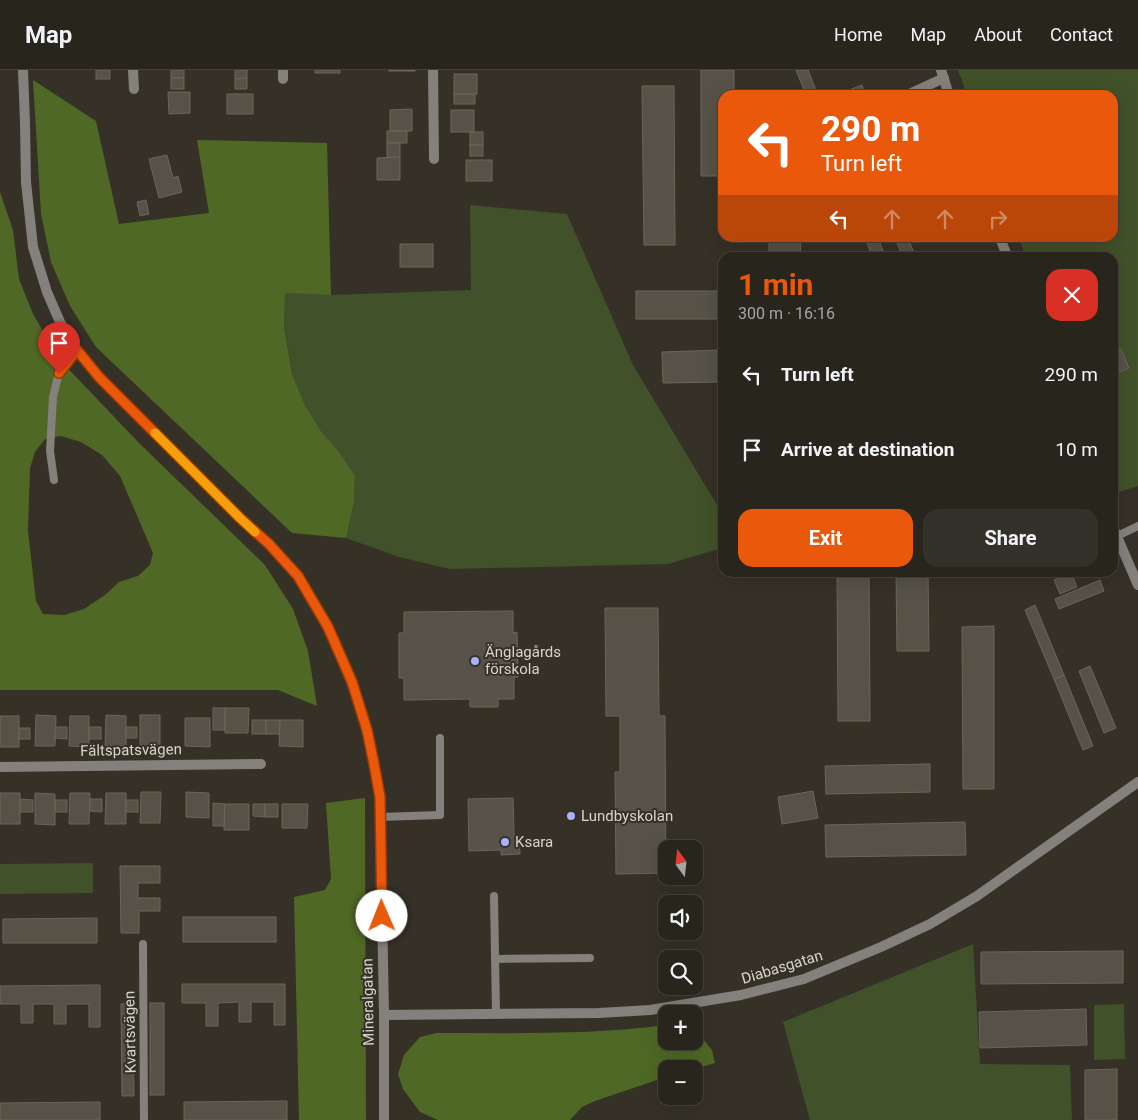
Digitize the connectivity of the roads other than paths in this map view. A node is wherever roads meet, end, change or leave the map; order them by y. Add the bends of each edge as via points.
1 (22, 70) edge
2 (132, 70) edge
3 (432, 70) edge
4 (943, 74) edge
5 (134, 89) dead end
6 (916, 90) edge
7 (948, 90) edge
8 (434, 159) dead end
9 (77, 350) junction
10 (54, 480) dead end
11 (1138, 526) edge
12 (1118, 536) edge
13 (1118, 543) edge
14 (1138, 585) edge
15 (440, 738) dead end
16 (261, 764) dead end
17 (0, 767) edge
18 (1138, 782) edge
19 (380, 817) junction
20 (494, 896) dead end
21 (143, 944) dead end
22 (590, 958) dead end
23 (495, 959) junction
24 (496, 1014) junction
25 (384, 1015) junction
26 (144, 1120) edge
27 (384, 1120) edge

1 - 9 street, Mineralgatan via 26,182 33,247 47,292
2 - 5 street
3 - 8 street
4 - 6 street
4 - 7 street
9 - 10 lane via 59,373 53,397 50,451
9 - 19 street, Mineralgatan via 99,377 298,576 328,627 352,682 369,738 380,797
11 - 12 lane
13 - 14 street
15 - 19 lane via 440,815
16 - 17 street, Fältspatsvägen
18 - 24 street, Diabasgatan via 977,896 930,924 804,979 741,995 650,1010
19 - 25 street, Mineralgatan
20 - 23 lane
21 - 26 lane, Kvartsvägen
22 - 23 lane
23 - 24 lane
24 - 25 street, Diabasgatan
25 - 27 street, Mineralgatan

